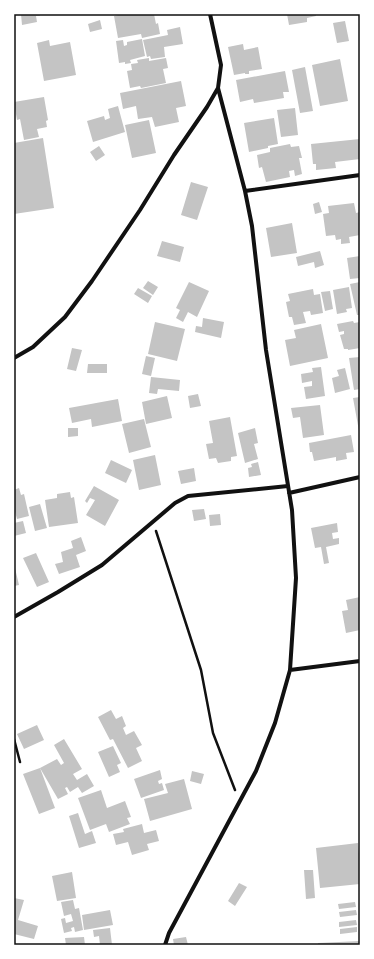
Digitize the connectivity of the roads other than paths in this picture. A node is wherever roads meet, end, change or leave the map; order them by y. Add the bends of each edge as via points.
1 (210, 14) edge
2 (218, 88) junction
3 (360, 175) edge
4 (246, 191) junction
5 (14, 358) edge
6 (360, 477) edge
7 (288, 486) junction
8 (289, 493) junction
9 (14, 617) edge
10 (360, 661) edge
11 (290, 670) junction
12 (165, 945) edge

1 - 2 street via 221,65
2 - 4 street
2 - 5 street via 92,282 65,317 33,347
3 - 4 street
4 - 7 street via 266,350
6 - 8 street
7 - 8 street
7 - 9 street via 188,496 175,503 102,565
8 - 11 street via 296,578
10 - 11 street
11 - 12 street via 275,723 256,771 169,933

